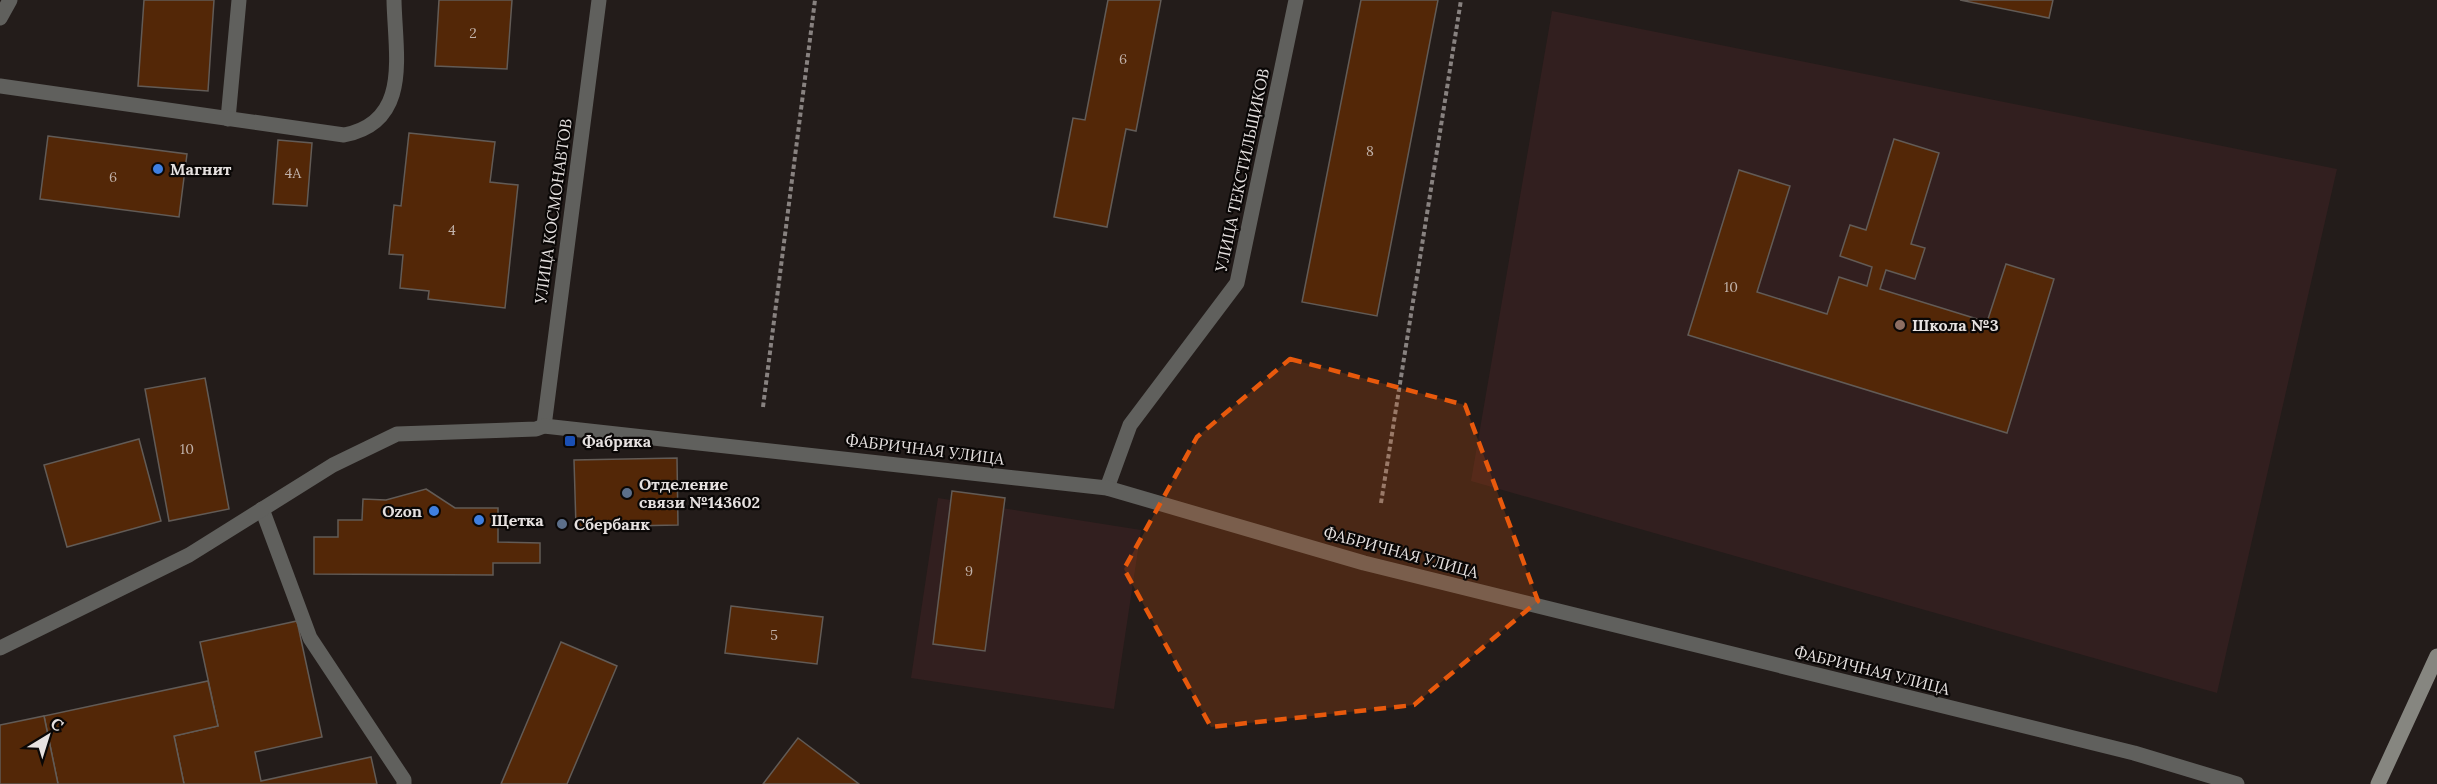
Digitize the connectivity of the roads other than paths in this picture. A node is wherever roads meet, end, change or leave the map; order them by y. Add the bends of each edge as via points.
1 (10, 0) edge
2 (239, 0) edge
3 (394, 0) edge
4 (599, 0) edge
5 (1296, 0) edge
6 (0, 18) edge
7 (0, 86) edge
8 (228, 119) junction
9 (544, 426) junction
10 (1107, 488) junction
11 (262, 509) junction
12 (0, 648) edge
13 (2437, 656) edge
14 (404, 784) edge
15 (2237, 784) edge
16 (2378, 784) edge

1 - 6 street
2 - 8 street
3 - 8 street via 395,89 386,114 363,132 344,135
4 - 9 street, УЛИЦА КОСМОНАВТОВ
5 - 10 street, УЛИЦА ТЕКСТИЛЬЩИКОВ via 1237,283 1130,425
7 - 8 street
9 - 10 street, ФАБРИЧНАЯ УЛИЦА
9 - 11 street, ФАБРИЧНАЯ УЛИЦА via 396,434 333,465
10 - 15 street, ФАБРИЧНАЯ УЛИЦА via 1364,563 2134,753
11 - 12 street, ФАБРИЧНАЯ УЛИЦА via 189,555
11 - 14 street via 310,638
13 - 16 main road

